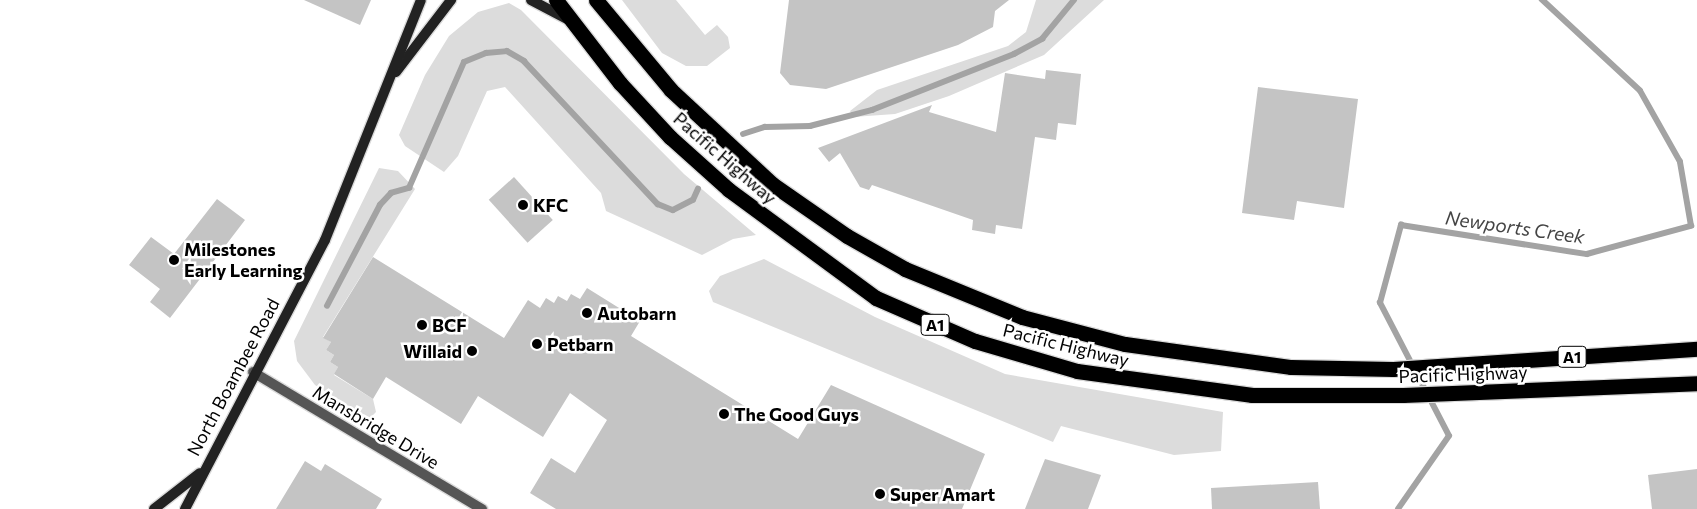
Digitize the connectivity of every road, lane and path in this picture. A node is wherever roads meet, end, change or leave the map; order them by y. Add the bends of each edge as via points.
1 (451, 0) edge
2 (531, 0) edge
3 (556, 0) edge
4 (596, 0) edge
5 (418, 3) edge
6 (574, 23) junction
7 (391, 79) junction
8 (1697, 349) edge
9 (253, 372) junction
10 (1697, 383) edge
11 (202, 470) junction
12 (154, 509) edge
13 (185, 509) edge
14 (482, 509) edge

1 - 7 street, North Boambee Road
2 - 6 street
3 - 6 highway, Pacific Highway / A1
4 - 8 highway, Pacific Highway / A1 via 671,90 758,173 847,236 905,268 1022,317 1116,342 1216,360 1393,369
5 - 7 street, North Boambee Road
6 - 10 highway, Pacific Highway / A1 via 663,130 729,190 876,298 921,320 1028,358 1163,386 1252,395 1403,395
7 - 9 street, North Boambee Road via 325,240
9 - 11 street, North Boambee Road
9 - 14 street, Mansbridge Drive
11 - 12 street, North Boambee Road
11 - 13 street, North Boambee Road

